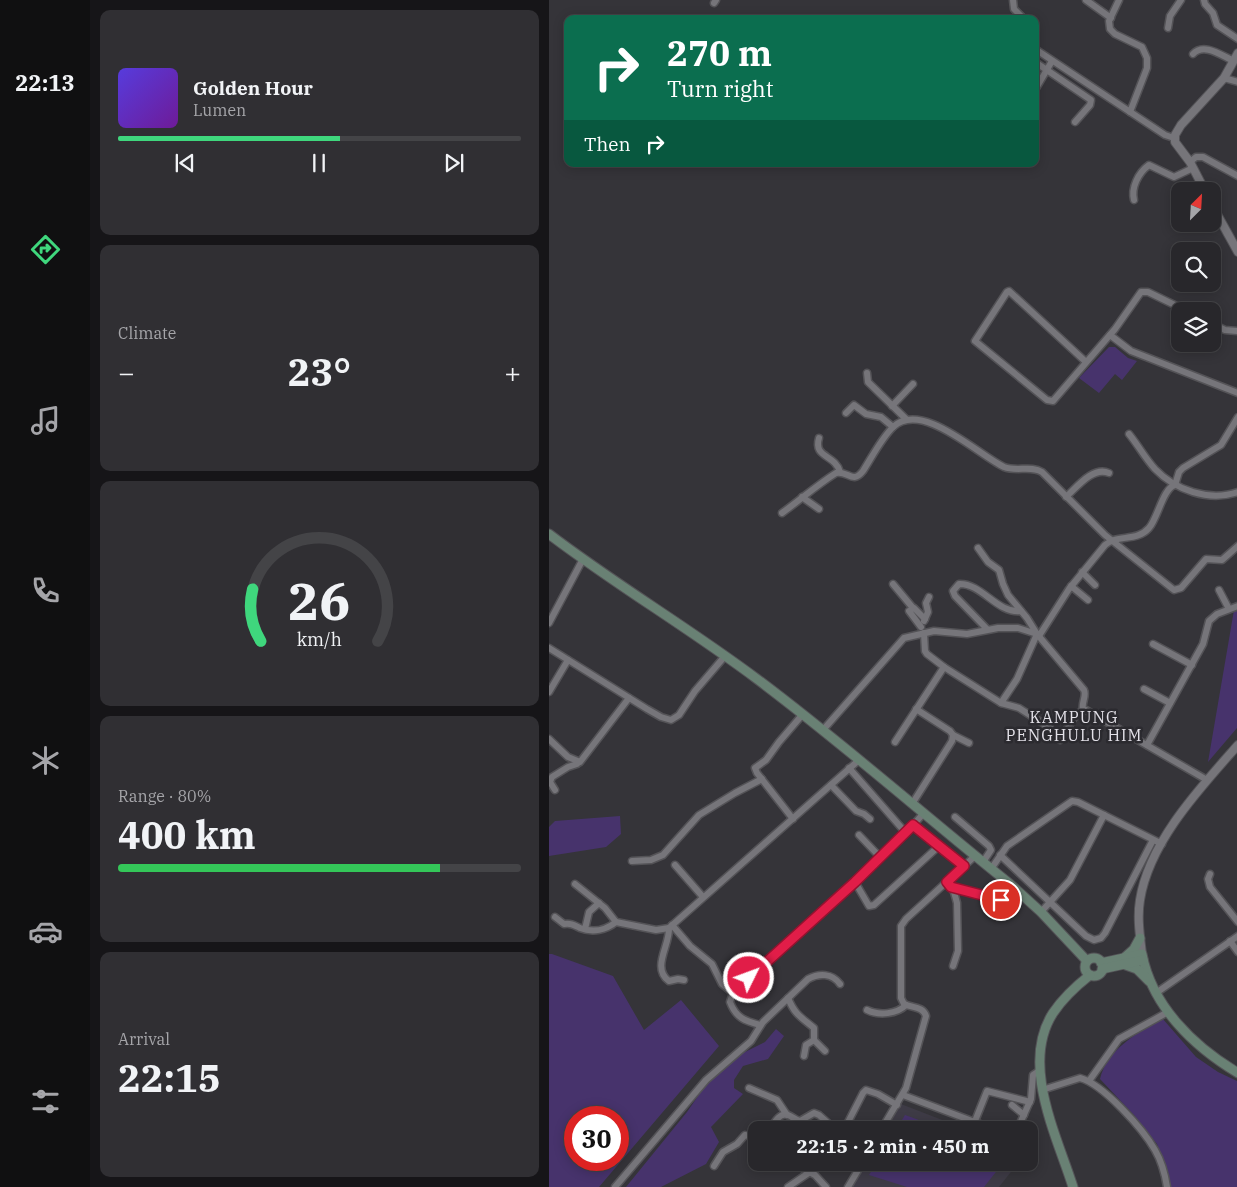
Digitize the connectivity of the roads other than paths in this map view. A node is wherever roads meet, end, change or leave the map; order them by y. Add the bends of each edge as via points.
1 (1013, 0) edge
2 (1086, 0) edge
3 (1119, 0) edge
4 (1181, 0) edge
5 (1204, 0) edge
6 (1020, 15) edge
7 (1111, 18) junction
8 (1168, 28) dead end
9 (1237, 40) edge
10 (1039, 52) edge
11 (1237, 53) edge
12 (1193, 54) dead end
13 (1052, 61) junction
14 (1234, 61) junction
15 (1039, 65) edge
16 (1047, 70) junction
17 (1076, 77) junction
18 (1224, 78) junction
19 (1237, 82) edge
20 (1039, 83) edge
21 (1087, 84) junction
22 (1070, 86) junction
23 (1081, 93) junction
24 (1130, 112) junction
25 (1075, 122) dead end
26 (1174, 138) junction
27 (1191, 165) junction
28 (1237, 176) edge
29 (1200, 182) edge
30 (1134, 200) dead end
31 (1221, 223) edge
32 (1237, 252) edge
33 (1171, 303) edge
34 (1221, 328) edge
35 (1237, 330) edge
36 (1110, 335) junction
37 (1086, 362) junction
38 (867, 374) dead end
39 (913, 384) dead end
40 (1237, 393) edge
41 (892, 406) junction
42 (846, 413) dead end
43 (1237, 417) edge
44 (906, 419) junction
45 (893, 427) junction
46 (1129, 434) dead end
47 (819, 438) dead end
48 (839, 472) junction
49 (1109, 473) dead end
50 (1175, 485) junction
51 (1237, 492) edge
52 (802, 497) junction
53 (1066, 497) junction
54 (819, 509) dead end
55 (782, 513) dead end
56 (549, 534) edge
57 (1111, 540) junction
58 (1237, 546) edge
59 (978, 548) dead end
60 (583, 559) junction
61 (1081, 572) junction
62 (893, 584) dead end
63 (1095, 585) dead end
64 (1071, 586) junction
65 (1219, 590) dead end
66 (929, 597) dead end
67 (1089, 600) dead end
68 (1237, 606) edge
69 (913, 608) junction
70 (1229, 608) junction
71 (1021, 611) junction
72 (925, 620) junction
73 (549, 622) edge
74 (987, 629) junction
75 (920, 632) junction
76 (1037, 635) junction
77 (1153, 644) dead end
78 (549, 648) edge
79 (725, 656) junction
80 (568, 660) junction
81 (1192, 665) junction
82 (944, 667) junction
83 (1144, 689) dead end
84 (549, 692) edge
85 (629, 698) junction
86 (1001, 703) junction
87 (1171, 703) junction
88 (916, 709) junction
89 (1083, 710) junction
90 (803, 714) junction
91 (1050, 728) dead end
92 (823, 730) junction
93 (953, 735) junction
94 (549, 739) edge
95 (1060, 740) dead end
96 (895, 742) dead end
97 (969, 743) dead end
98 (1147, 745) junction
99 (1237, 746) edge
100 (859, 760) junction
101 (579, 762) junction
102 (849, 768) junction
103 (759, 776) junction
104 (1207, 780) junction
105 (831, 785) junction
106 (555, 790) dead end
107 (913, 804) junction
108 (923, 814) junction
109 (1104, 815) junction
110 (955, 817) dead end
111 (793, 819) junction
112 (870, 820) dead end
113 (913, 825) junction
114 (906, 833) junction
115 (859, 834) dead end
116 (1153, 840) junction
117 (1162, 844) junction
118 (939, 846) junction
119 (1000, 855) junction
120 (975, 856) junction
121 (880, 857) junction
122 (632, 861) dead end
123 (983, 862) junction
124 (675, 865) dead end
125 (964, 866) junction
126 (991, 869) junction
127 (1209, 874) dead end
128 (855, 882) junction
129 (575, 884) dead end
130 (949, 885) junction
131 (703, 898) junction
132 (1050, 902) junction
133 (599, 903) junction
134 (1009, 906) dead end
135 (1041, 912) junction
136 (555, 917) dead end
137 (617, 922) junction
138 (1237, 922) edge
139 (670, 926) junction
140 (585, 929) junction
141 (1237, 936) edge
142 (1140, 938) junction
143 (1230, 941) junction
144 (1237, 952) edge
145 (1143, 957) junction
146 (1087, 961) junction
147 (1124, 961) junction
148 (953, 966) dead end
149 (1102, 966) junction
150 (1090, 975) junction
151 (684, 980) dead end
152 (1151, 983) junction
153 (840, 984) dead end
154 (1156, 993) junction
155 (733, 994) junction
156 (788, 998) junction
157 (906, 1005) junction
158 (867, 1010) dead end
159 (1168, 1012) junction
160 (760, 1025) junction
161 (814, 1040) junction
162 (825, 1051) dead end
163 (804, 1056) dead end
164 (1039, 1072) junction
165 (1237, 1073) edge
166 (1089, 1081) junction
167 (749, 1088) dead end
168 (1042, 1090) junction
169 (903, 1095) junction
170 (1030, 1102) junction
171 (897, 1105) junction
172 (1012, 1105) dead end
173 (1024, 1114) junction
174 (787, 1115) junction
175 (776, 1121) edge
176 (826, 1121) edge
177 (849, 1121) edge
178 (887, 1121) edge
179 (975, 1121) joint
180 (1021, 1121) edge
181 (748, 1136) edge
182 (715, 1166) dead end
183 (858, 1171) edge
184 (811, 1172) joint
185 (615, 1187) edge
186 (788, 1187) edge
187 (826, 1187) edge
188 (848, 1187) edge
189 (1073, 1187) edge
190 (1167, 1187) edge

1 - 6 street via 1014,9
2 - 7 street
3 - 7 street
4 - 8 street via 1170,16
5 - 9 street via 1217,25
7 - 24 street via 1111,31 1142,47 1147,58 1147,68
10 - 13 street
11 - 14 street
12 - 14 street via 1203,48
13 - 16 street
13 - 17 street
14 - 18 street
15 - 16 street
16 - 20 street
16 - 22 street
17 - 21 street
17 - 22 street
18 - 19 street
18 - 26 street via 1181,124
21 - 23 street
21 - 24 street
22 - 23 street
23 - 25 street via 1092,102
24 - 26 street
26 - 27 street
27 - 28 street via 1196,158 1203,157
27 - 29 street
27 - 30 street via 1174,177 1149,165 1133,188
31 - 32 street
33 - 36 street via 1141,292
34 - 35 street
36 - 37 street
36 - 40 street via 1131,351
37 - 37 street via 1009,291 976,338 977,344 1051,401
38 - 41 street via 868,382
39 - 41 street
41 - 44 street
42 - 45 street via 854,405 868,415 881,417
43 - 50 street via 1221,445 1183,468
44 - 45 street
44 - 53 street via 931,422 1004,467 1039,470
45 - 48 street via 860,475 853,478
46 - 50 street via 1155,468
47 - 48 street via 820,452 835,461
48 - 52 street
49 - 53 street via 1097,471
50 - 51 street via 1214,496
50 - 57 street via 1168,489 1154,520 1143,534
52 - 54 street
52 - 55 street
53 - 57 street
56 - 60 main road
57 - 58 street via 1176,591 1206,559 1222,560
57 - 61 street
59 - 71 street via 999,570 1006,592
60 - 73 street
60 - 79 main road
61 - 63 street
61 - 64 street
62 - 69 street
64 - 67 street
64 - 76 street
65 - 70 street
66 - 72 street
68 - 70 street
69 - 72 street
69 - 75 street via 909,612
70 - 81 street via 1209,621 1204,641
71 - 74 street via 1002,606 973,588 959,584 953,591 955,596
71 - 76 street
72 - 75 street
74 - 75 street via 967,634
74 - 76 street via 1015,628
75 - 82 street via 925,650
75 - 92 street via 900,642
76 - 86 street via 1017,679
76 - 89 street via 1084,690
77 - 81 street
78 - 80 street
79 - 85 street via 675,719 661,717
79 - 90 main road
80 - 84 street
80 - 85 street
81 - 87 street
82 - 86 street
82 - 88 street
83 - 87 street
85 - 101 street
86 - 91 street via 1019,708
87 - 98 street
88 - 93 street
88 - 96 street
89 - 95 street via 1075,716
89 - 98 street
90 - 92 main road
90 - 103 street via 766,760 757,766 755,770
92 - 100 main road
93 - 97 street
93 - 107 street
94 - 101 street via 568,757
98 - 104 street
99 - 104 street
100 - 102 street
100 - 107 main road
101 - 106 street via 552,777
102 - 105 street
102 - 114 street
103 - 111 street
103 - 122 street via 699,815 663,855 651,860
104 - 117 street via 1179,815
105 - 111 street
105 - 112 street via 856,811
107 - 108 main road
108 - 113 street
108 - 120 main road
109 - 116 street
109 - 119 street via 1075,801 1069,802 1007,846
109 - 132 street via 1070,880
110 - 123 street via 989,846 991,850
111 - 131 street
113 - 114 street
113 - 118 street
114 - 121 street
115 - 121 street
116 - 117 street
116 - 132 street via 1101,938 1090,939
117 - 142 street via 1144,884 1139,906
118 - 125 street
118 - 128 street via 874,905 869,906
119 - 126 street
119 - 132 street
120 - 123 main road
120 - 125 street
121 - 128 street
123 - 126 main road
124 - 131 street
125 - 130 street
126 - 135 main road
127 - 138 street via 1210,887
128 - 155 street
129 - 133 street
130 - 134 street via 1001,900
130 - 148 street via 957,903 958,951
130 - 157 street via 901,926 901,998
131 - 139 street
132 - 135 street
133 - 137 street
133 - 140 street via 589,912
135 - 146 main road
136 - 140 street via 564,924 572,923
137 - 139 street via 656,930
137 - 140 street via 604,929
139 - 151 street via 662,973 669,981
139 - 155 street via 712,964
141 - 143 street
142 - 145 street
142 - 147 main road
143 - 144 street
143 - 154 street
145 - 147 main road
145 - 152 main road
146 - 149 main road via 1095,958
146 - 150 main road via 1085,967
147 - 149 main road
147 - 152 main road
149 - 150 main road via 1098,974
150 - 164 main road via 1066,996 1049,1020 1041,1047
152 - 154 main road
153 - 156 street via 835,977 815,975
154 - 159 main road
155 - 160 street via 730,1002 735,1013
156 - 160 street
156 - 161 street via 799,1018 814,1028
157 - 158 street via 897,1012
157 - 169 street via 923,1010 926,1016
159 - 165 main road via 1201,1047
159 - 166 street via 1119,1039
160 - 185 street via 751,1041 705,1080
161 - 162 street
161 - 163 street via 806,1045
164 - 168 main road
164 - 170 street via 1033,1075
166 - 168 street via 1076,1078
166 - 190 street via 1111,1097 1148,1140 1162,1164
167 - 174 street via 777,1100
168 - 189 main road
169 - 171 street
169 - 179 street
170 - 173 street
170 - 179 street via 987,1091
171 - 177 street via 866,1090
171 - 178 street
172 - 173 street
173 - 180 street
174 - 175 street
174 - 176 street via 800,1120 817,1114
181 - 182 street via 723,1152
183 - 188 street
184 - 186 street
184 - 187 street

